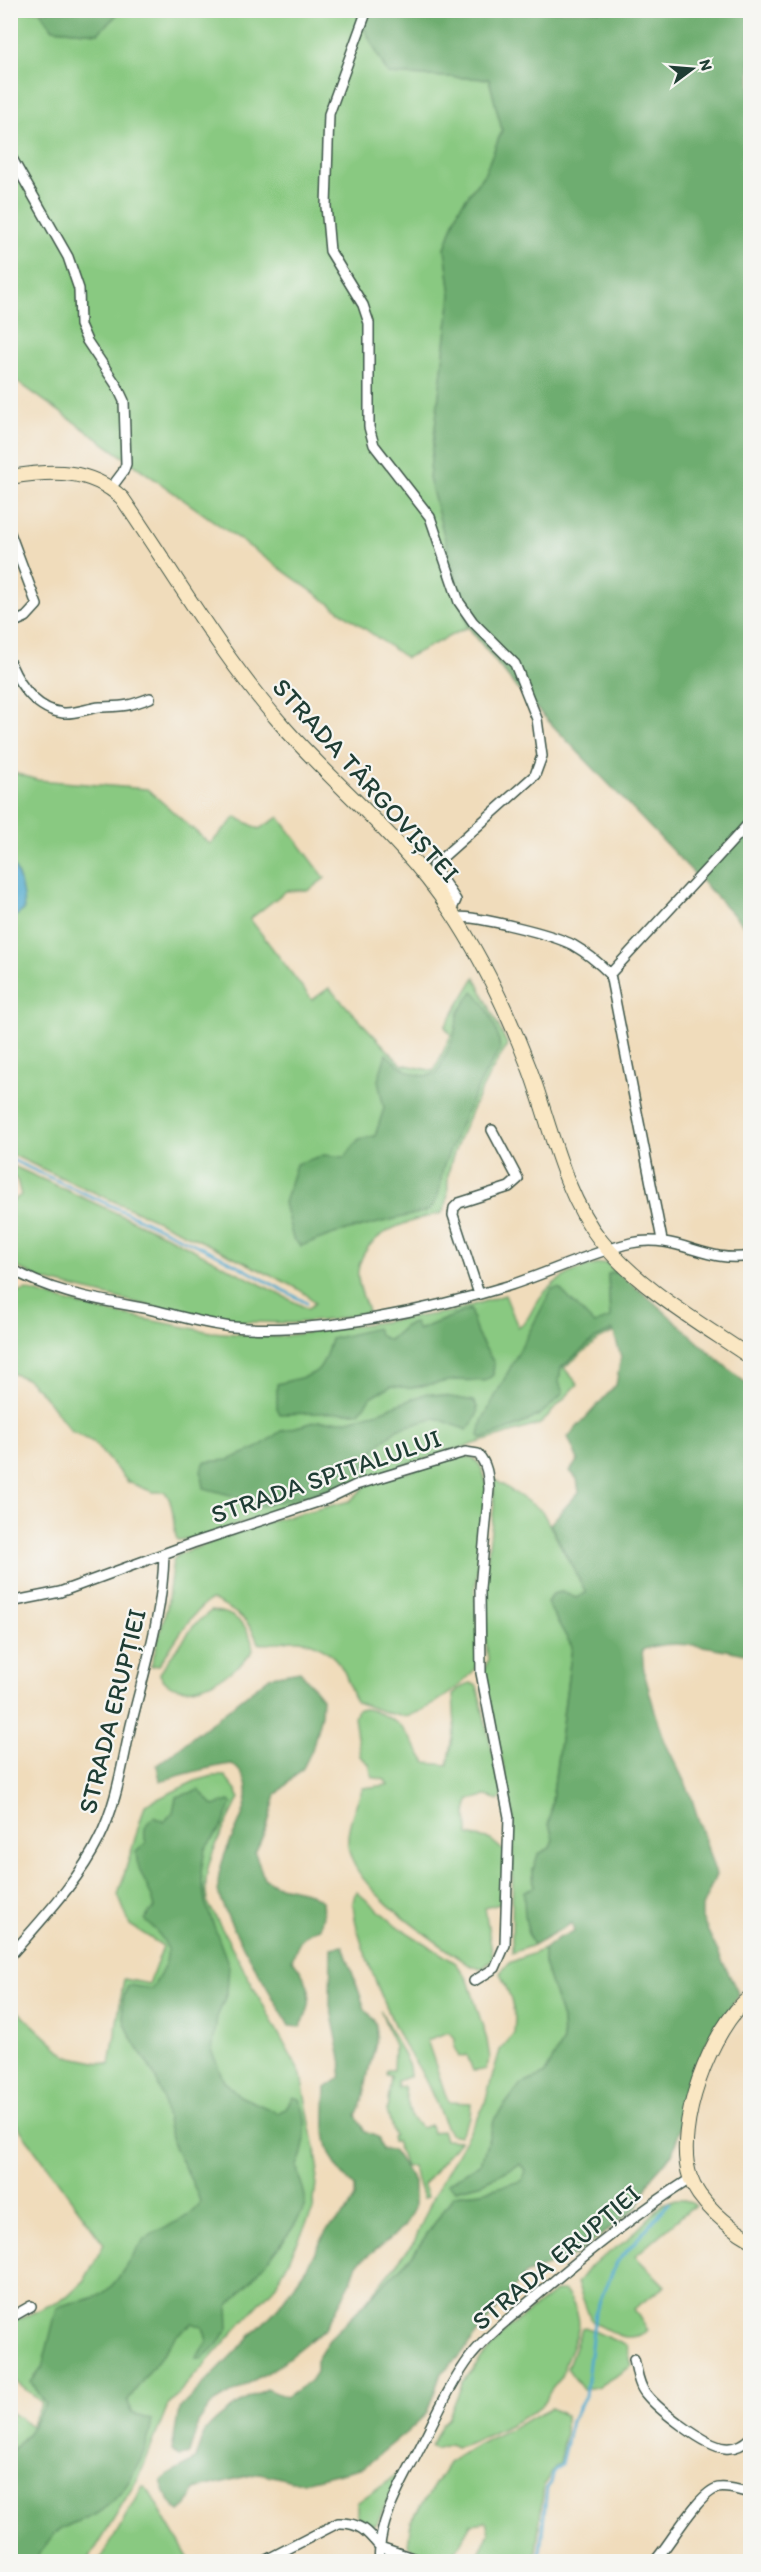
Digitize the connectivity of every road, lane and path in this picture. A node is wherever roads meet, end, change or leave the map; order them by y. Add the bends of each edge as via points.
1 (367, 10) edge
2 (10, 155) edge
3 (10, 477) edge
4 (111, 488) junction
5 (10, 533) edge
6 (10, 624) edge
7 (10, 663) edge
8 (150, 698) dead end
9 (750, 822) edge
10 (428, 871) junction
11 (452, 914) junction
12 (610, 974) junction
13 (492, 1130) dead end
14 (662, 1240) junction
15 (609, 1250) junction
16 (750, 1256) edge
17 (10, 1268) edge
18 (479, 1294) junction
19 (750, 1357) edge
20 (165, 1554) junction
21 (10, 1602) edge
22 (10, 1956) edge
23 (474, 1981) dead end
24 (750, 1997) edge
25 (690, 2179) junction
26 (750, 2239) edge
27 (31, 2306) dead end
28 (10, 2318) edge
29 (634, 2359) dead end
30 (750, 2438) edge
31 (750, 2493) edge
32 (380, 2547) junction
33 (262, 2562) edge
34 (380, 2562) edge
35 (424, 2562) edge
36 (654, 2562) edge

1 - 10 street via 329,114 326,206 330,251 363,305 369,323 369,427 374,446 430,518 459,602 473,622 515,664 537,719 542,756 535,775
2 - 4 street via 68,257 79,289 81,325 87,341 124,401 126,464
3 - 4 main road, STRADA TÂRGOVIȘTEI via 53,472 79,474
4 - 10 main road, STRADA TÂRGOVIȘTEI via 207,628 267,707
5 - 6 street via 37,605 26,617
7 - 8 street via 29,695 44,707 63,713 128,707
9 - 12 street
10 - 11 main road, STRADA TÂRGOVIȘTEI
11 - 12 street via 571,944
11 - 15 main road, STRADA TÂRGOVIȘTEI via 504,1008 581,1207
12 - 14 street
13 - 18 street via 518,1179 509,1187 459,1203 453,1215
14 - 15 street
14 - 16 street via 714,1257
15 - 18 street
15 - 19 main road, STRADA TÂRGOVIȘTEI via 682,1311
17 - 18 street via 33,1282 68,1294 199,1323 236,1327 313,1325 368,1318
20 - 21 street, STRADA SPITALULUI via 60,1592
20 - 22 street, STRADA ERUPȚIEI via 157,1627 114,1806 80,1870
20 - 23 street, STRADA SPITALULUI via 327,1499 356,1485 447,1457 471,1452 484,1461 489,1489 480,1588 481,1673 509,1817 505,1945 495,1968
24 - 25 main road via 733,2012 712,2043 697,2086 687,2134
25 - 26 main road via 726,2222
25 - 32 street, STRADA ERUPȚIEI via 559,2277 472,2355 392,2504
27 - 28 street
29 - 30 street via 646,2393 698,2434 718,2447 728,2448
31 - 36 street via 713,2490
32 - 33 street via 364,2528 338,2523
32 - 34 street, STRADA ERUPȚIEI
32 - 35 street

